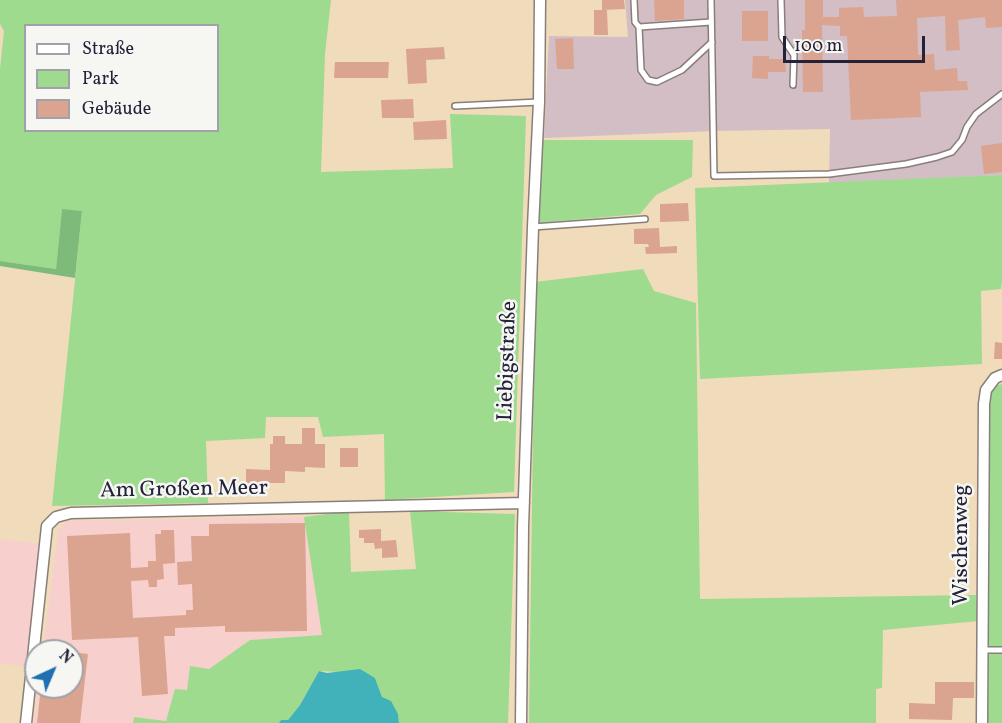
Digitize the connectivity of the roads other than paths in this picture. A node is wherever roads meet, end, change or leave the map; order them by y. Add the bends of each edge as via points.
1 (540, 0) edge
2 (634, 0) edge
3 (711, 0) edge
4 (781, 0) edge
5 (711, 22) junction
6 (639, 27) junction
7 (712, 42) junction
8 (793, 85) dead end
9 (1002, 94) edge
10 (540, 102) junction
11 (455, 105) dead end
12 (645, 219) dead end
13 (533, 227) junction
14 (1002, 375) edge
15 (524, 503) junction
16 (982, 650) junction
17 (1002, 650) edge
18 (26, 723) edge
19 (521, 723) edge
20 (982, 723) edge

1 - 10 street, Liebigstraße
2 - 6 lane via 635,22
3 - 5 lane
4 - 8 lane via 782,37 794,55
5 - 6 lane
5 - 7 lane
6 - 7 lane via 641,70 648,80 657,82 682,70
7 - 9 lane via 714,176 829,174 937,157 952,152 976,114
10 - 11 lane
10 - 13 street, Liebigstraße
12 - 13 lane
13 - 15 street, Liebigstraße
14 - 16 street, Wischenweg via 986,390 984,404
15 - 18 street, Am Großen Meer via 71,513 56,517 47,526
15 - 19 street, Liebigstraße
16 - 17 lane
16 - 20 street, Wischenweg

